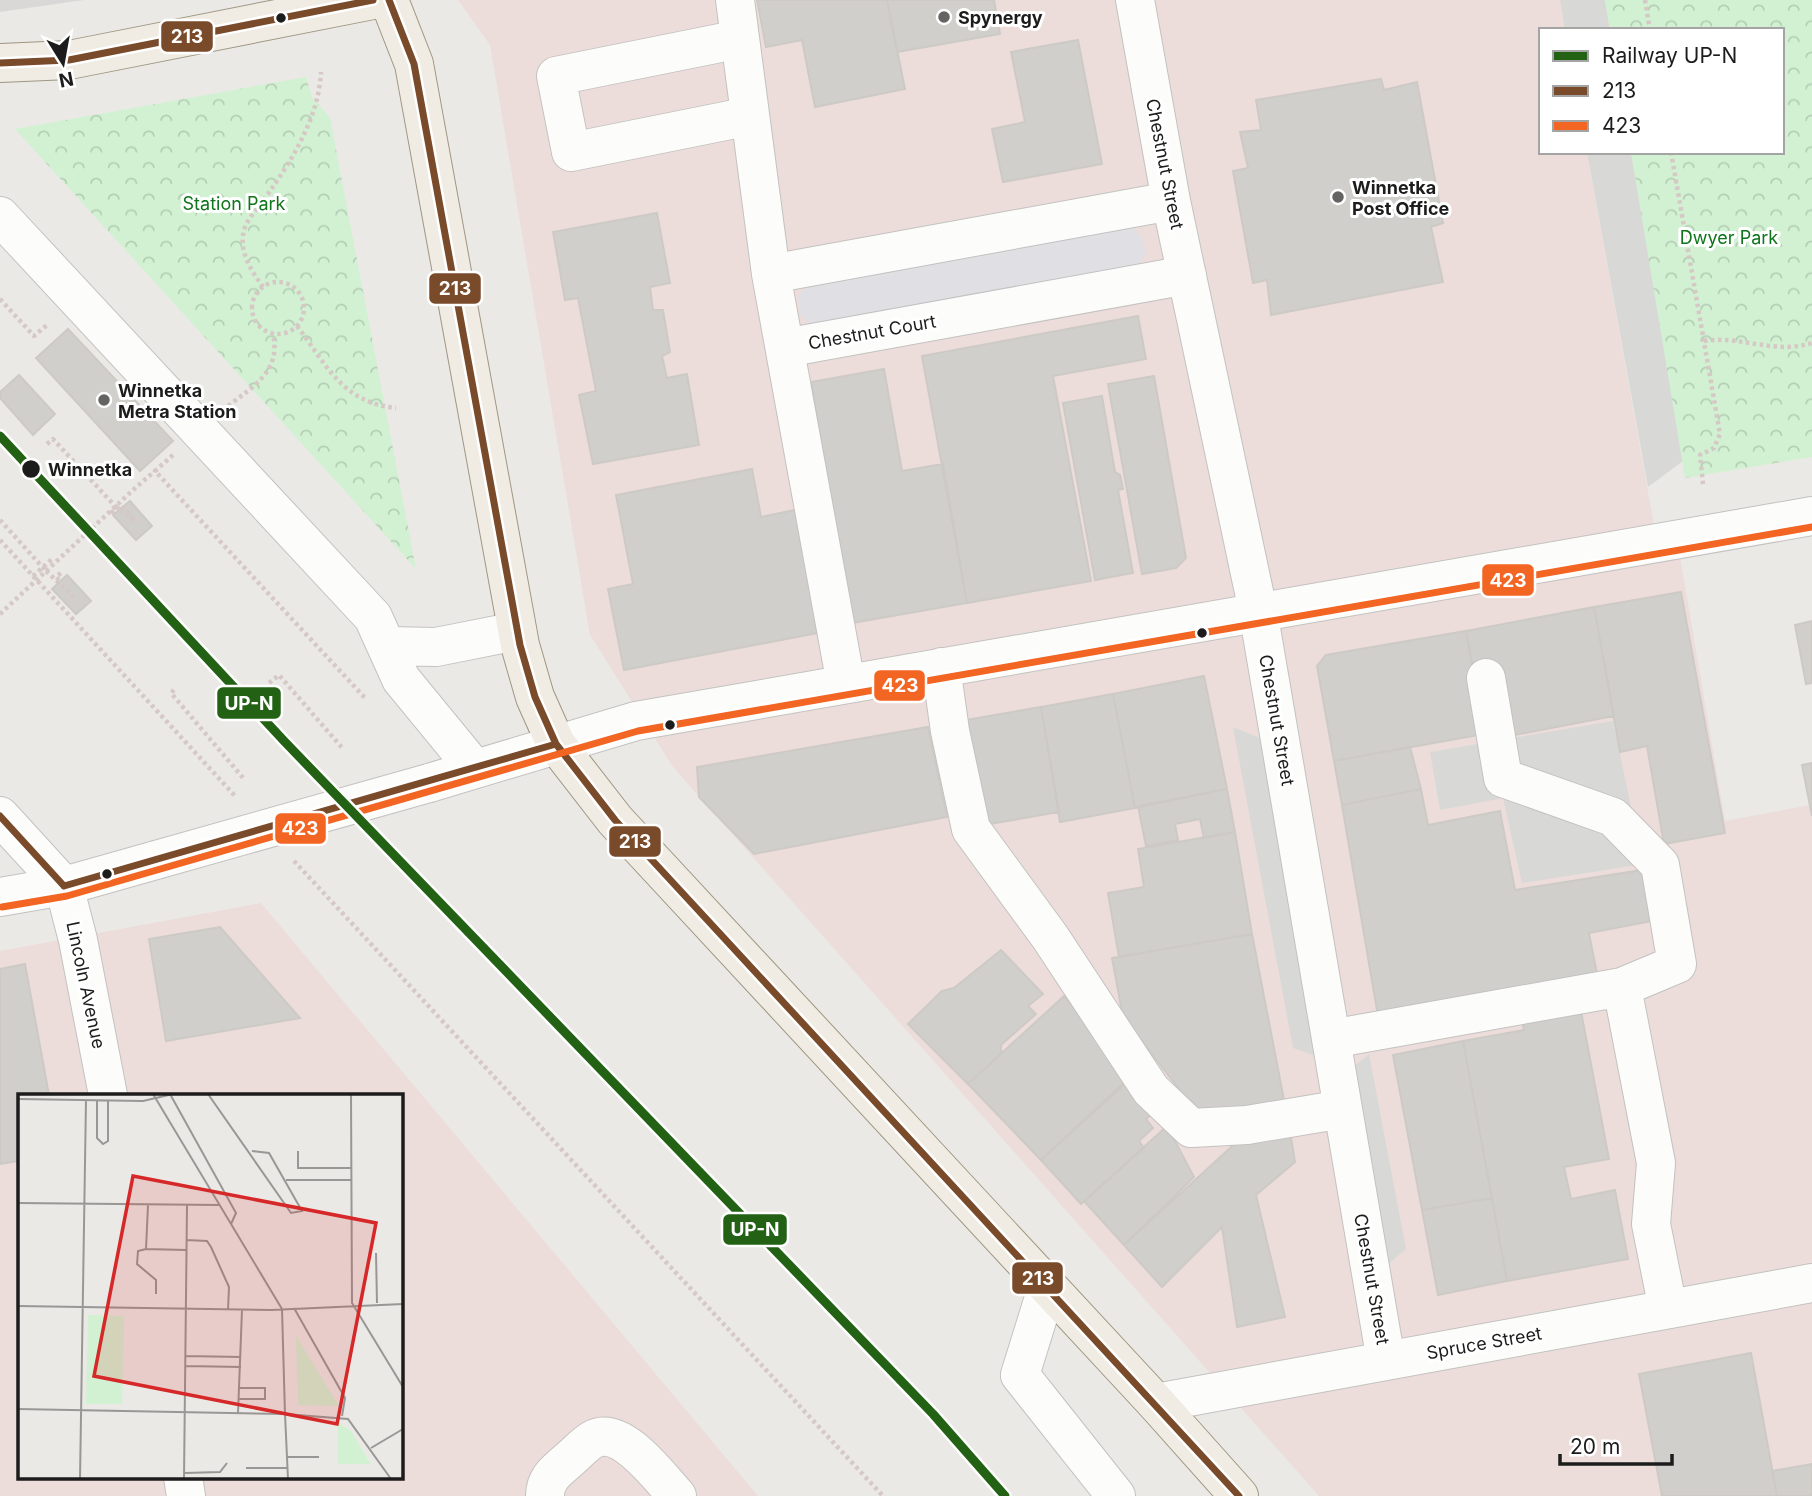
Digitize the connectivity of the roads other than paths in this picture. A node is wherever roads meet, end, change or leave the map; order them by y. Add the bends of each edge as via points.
1 (373, 0) edge
2 (389, 0) edge
3 (735, 0) edge
4 (1135, 0) edge
5 (740, 40) junction
6 (0, 63) edge
7 (750, 116) junction
8 (1171, 201) junction
9 (0, 216) edge
10 (771, 274) junction
11 (1187, 275) junction
12 (785, 348) junction
13 (1812, 516) edge
14 (1258, 611) junction
15 (517, 631) junction
16 (389, 646) junction
17 (942, 667) junction
18 (1486, 678) dead end
19 (846, 684) junction
20 (556, 744) junction
21 (474, 768) junction
22 (0, 816) edge
23 (64, 886) junction
24 (0, 897) edge
25 (1622, 987) junction
26 (1331, 1039) junction
27 (108, 1094) edge
28 (1343, 1109) junction
29 (1812, 1283) edge
30 (1047, 1289) junction
31 (1668, 1309) junction
32 (1385, 1361) junction
33 (1156, 1403) junction
34 (183, 1478) edge
35 (186, 1496) edge
36 (545, 1496) edge
37 (677, 1496) edge
38 (1116, 1496) edge
39 (1239, 1496) edge

1 - 6 main road via 69,60
2 - 15 main road via 414,64
3 - 5 street, Chestnut Court
4 - 8 street, Chestnut Street
5 - 7 street, Chestnut Court
5 - 7 street via 556,76 571,152
7 - 10 street, Chestnut Court
8 - 10 street
8 - 11 street, Chestnut Street
9 - 16 street via 186,441 373,617
10 - 12 street, Chestnut Court
11 - 12 street, Chestnut Court
11 - 14 street, Chestnut Street
12 - 19 street
13 - 14 street
14 - 17 street
14 - 26 street, Chestnut Street
15 - 16 street via 436,647
15 - 20 main road via 535,697
16 - 21 street via 401,679
17 - 19 street
17 - 28 street via 971,829 1050,937 1151,1090 1191,1128 1247,1125
18 - 25 street via 1503,778 1613,817 1660,865 1677,964
19 - 20 street via 636,721
20 - 21 street
20 - 30 main road via 624,830
21 - 23 street, bridge
22 - 23 street, Lincoln Avenue
23 - 24 street
23 - 27 street, Lincoln Avenue
25 - 26 street
25 - 31 street via 1656,1163 1650,1224
26 - 28 street, Chestnut Street
28 - 32 street, Chestnut Street
29 - 31 street, Spruce Street
30 - 33 main road
30 - 38 street via 1020,1375
31 - 32 street, Spruce Street
32 - 33 street, Spruce Street
33 - 39 main road
34 - 35 street
36 - 37 street via 549,1478 593,1439 605,1437 629,1446

